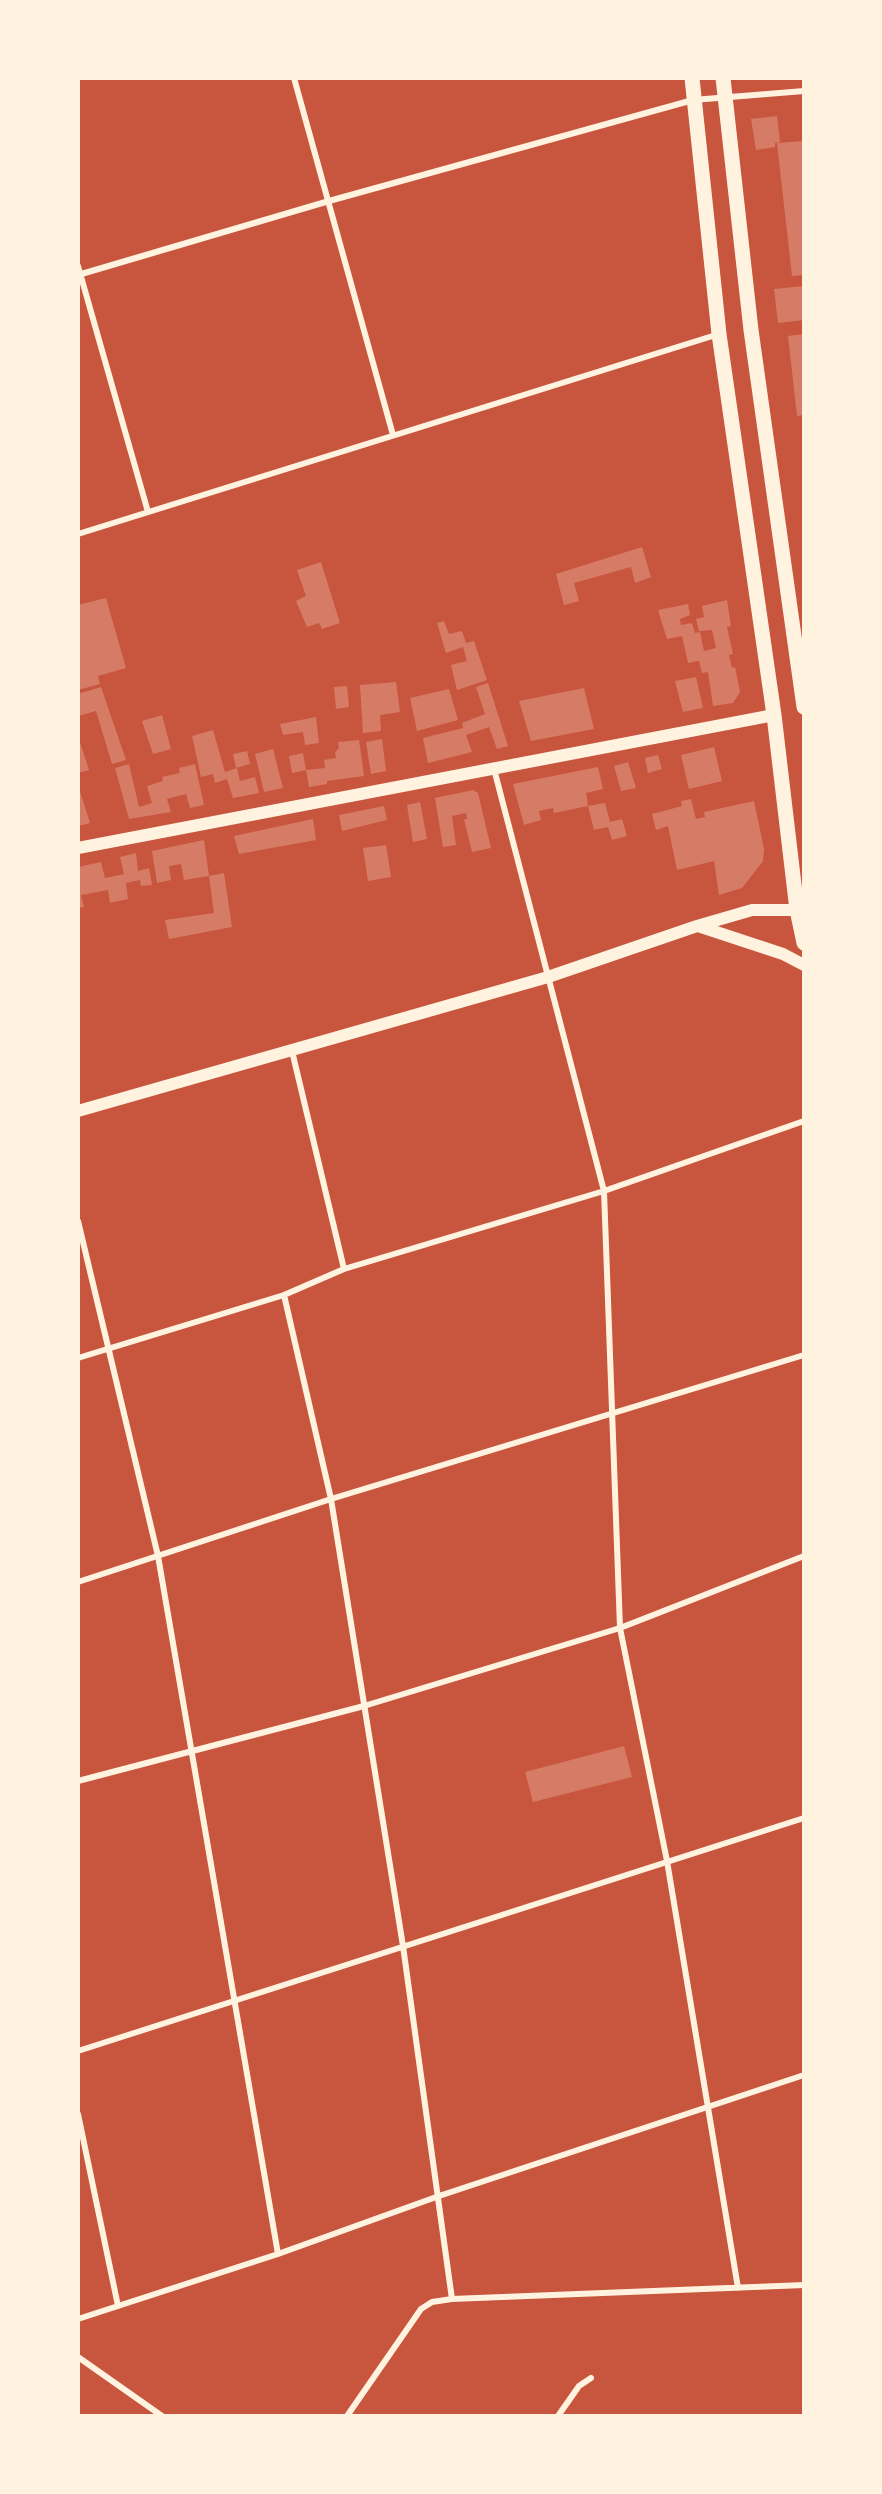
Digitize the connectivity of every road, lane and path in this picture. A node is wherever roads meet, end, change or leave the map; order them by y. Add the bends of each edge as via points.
1 (294, 78) edge
2 (692, 78) edge
3 (723, 78) edge
4 (804, 91) edge
5 (724, 98) junction
6 (693, 100) junction
7 (329, 201) junction
8 (78, 266) edge
9 (79, 275) edge
10 (719, 334) junction
11 (393, 435) junction
12 (148, 512) junction
13 (78, 534) edge
14 (804, 707) edge
15 (774, 716) junction
16 (494, 769) junction
17 (78, 848) edge
18 (801, 912) edge
19 (697, 926) junction
20 (804, 943) edge
21 (804, 965) edge
22 (548, 977) junction
23 (291, 1049) junction
24 (78, 1111) edge
25 (804, 1121) edge
26 (604, 1191) junction
27 (78, 1221) edge
28 (344, 1269) junction
29 (284, 1294) junction
30 (109, 1348) junction
31 (804, 1355) edge
32 (78, 1358) edge
33 (614, 1414) junction
34 (331, 1499) junction
35 (158, 1556) junction
36 (804, 1556) edge
37 (78, 1582) edge
38 (620, 1628) junction
39 (364, 1706) junction
40 (190, 1751) junction
41 (78, 1781) edge
42 (804, 1818) edge
43 (667, 1861) junction
44 (403, 1946) junction
45 (234, 2002) junction
46 (78, 2051) edge
47 (804, 2075) edge
48 (709, 2105) junction
49 (78, 2114) edge
50 (439, 2196) junction
51 (278, 2254) junction
52 (804, 2285) edge
53 (738, 2288) junction
54 (452, 2299) junction
55 (118, 2306) junction
56 (78, 2319) edge
57 (78, 2357) edge
58 (591, 2378) dead end
59 (162, 2416) edge
60 (347, 2416) edge
61 (558, 2416) edge

1 - 7 street
2 - 6 main road
3 - 5 main road
4 - 5 street
5 - 6 street
5 - 14 main road via 751,330
6 - 7 street
6 - 10 main road
7 - 9 street
7 - 11 street
8 - 9 street
9 - 12 street
10 - 11 street
10 - 15 main road
11 - 12 street
12 - 13 street
15 - 16 main road
15 - 18 main road
16 - 17 main road
16 - 22 street
18 - 19 main road via 752,910
18 - 20 main road
19 - 21 main road via 764,947
19 - 22 main road
22 - 23 main road
22 - 26 street
23 - 24 main road
23 - 28 street
25 - 26 street
26 - 28 street
26 - 33 street
27 - 30 street
28 - 29 street
29 - 30 street
29 - 34 street
30 - 32 street
30 - 35 street
31 - 33 street
33 - 34 street
33 - 38 street
34 - 35 street
34 - 39 street
35 - 37 street
35 - 40 street
36 - 38 street
38 - 39 street
38 - 43 street
39 - 40 street
39 - 44 street
40 - 41 street
40 - 45 street
42 - 43 street
43 - 44 street
43 - 48 street
44 - 45 street
44 - 50 street
45 - 46 street
45 - 51 street
47 - 48 street
48 - 50 street
48 - 53 street
49 - 55 street
50 - 51 street
50 - 54 street
51 - 55 street
52 - 53 street
53 - 54 street
54 - 60 street via 432,2302 421,2309
55 - 56 street
57 - 59 street
58 - 61 street via 579,2386

